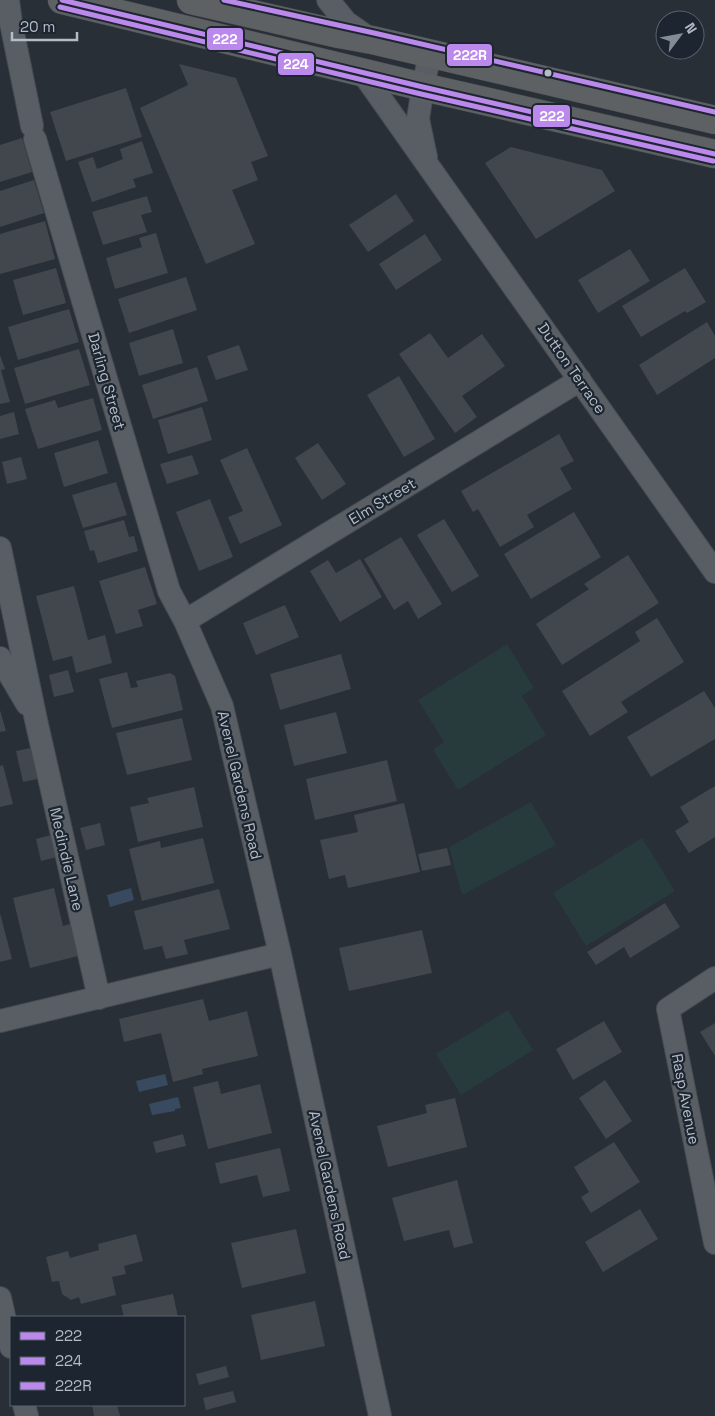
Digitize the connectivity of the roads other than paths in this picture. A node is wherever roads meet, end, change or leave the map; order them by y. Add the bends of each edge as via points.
1 (8, 0) edge
2 (62, 0) edge
3 (191, 0) edge
4 (272, 0) edge
5 (328, 0) edge
6 (242, 12) junction
7 (372, 40) junction
8 (430, 54) junction
9 (362, 72) junction
10 (423, 86) junction
11 (715, 120) edge
12 (715, 154) edge
13 (428, 165) junction
14 (580, 380) junction
15 (0, 548) edge
16 (715, 572) edge
17 (185, 621) junction
18 (0, 658) edge
19 (36, 720) junction
20 (280, 954) junction
21 (715, 978) edge
22 (99, 998) junction
23 (0, 1022) edge
24 (715, 1243) edge
25 (0, 1298) edge
26 (10, 1343) edge
27 (380, 1416) edge

1 - 17 street, Darling Street via 34,133 169,591
2 - 9 highway
3 - 6 highway
4 - 6 highway via 263,7
5 - 7 street via 346,22
6 - 7 highway
7 - 8 highway
8 - 10 street, Dutton Terrace
8 - 11 highway
9 - 10 highway
9 - 13 street, Dutton Terrace
10 - 12 highway
10 - 13 street, Dutton Terrace via 418,119
13 - 14 street, Dutton Terrace
14 - 16 street, Dutton Terrace
14 - 17 street, Elm Street
15 - 19 street, Medindie Lane
17 - 20 street, Avenel Gardens Road via 222,706
18 - 19 street, Medindie Lane
19 - 22 street, Medindie Lane
20 - 22 street
20 - 27 street, Avenel Gardens Road
21 - 24 street, Rasp Avenue via 668,1009
22 - 23 street
25 - 26 street

